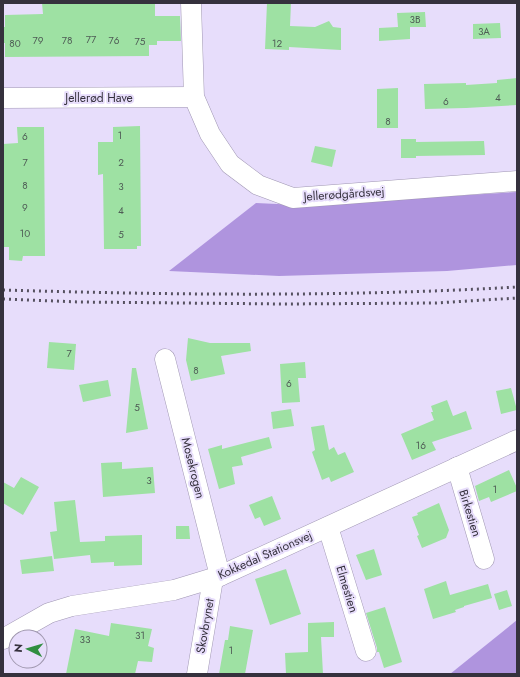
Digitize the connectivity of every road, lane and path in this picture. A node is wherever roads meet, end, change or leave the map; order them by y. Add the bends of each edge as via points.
1 (191, 3) edge
2 (194, 97) junction
3 (3, 98) edge
4 (517, 181) edge
5 (165, 359) dead end
6 (517, 440) edge
7 (456, 467) junction
8 (328, 527) junction
9 (484, 559) dead end
10 (217, 578) junction
11 (3, 638) edge
12 (366, 651) dead end
13 (197, 674) edge

1 - 2 street, Jellerødgårdsvej
2 - 3 street, Jellerød Have
2 - 4 street, Jellerødgårdsvej via 210,134 230,164 258,185 293,198
5 - 10 street, Mosekrogen
6 - 7 street, Kokkedal Stationsvej
7 - 8 street, Kokkedal Stationsvej
7 - 9 street, Birkestien
8 - 10 street, Kokkedal Stationsvej
8 - 12 street, Elmestien
10 - 11 street, Kokkedal Stationsvej via 174,590 66,608 49,613
10 - 13 street, Skovbrynet

